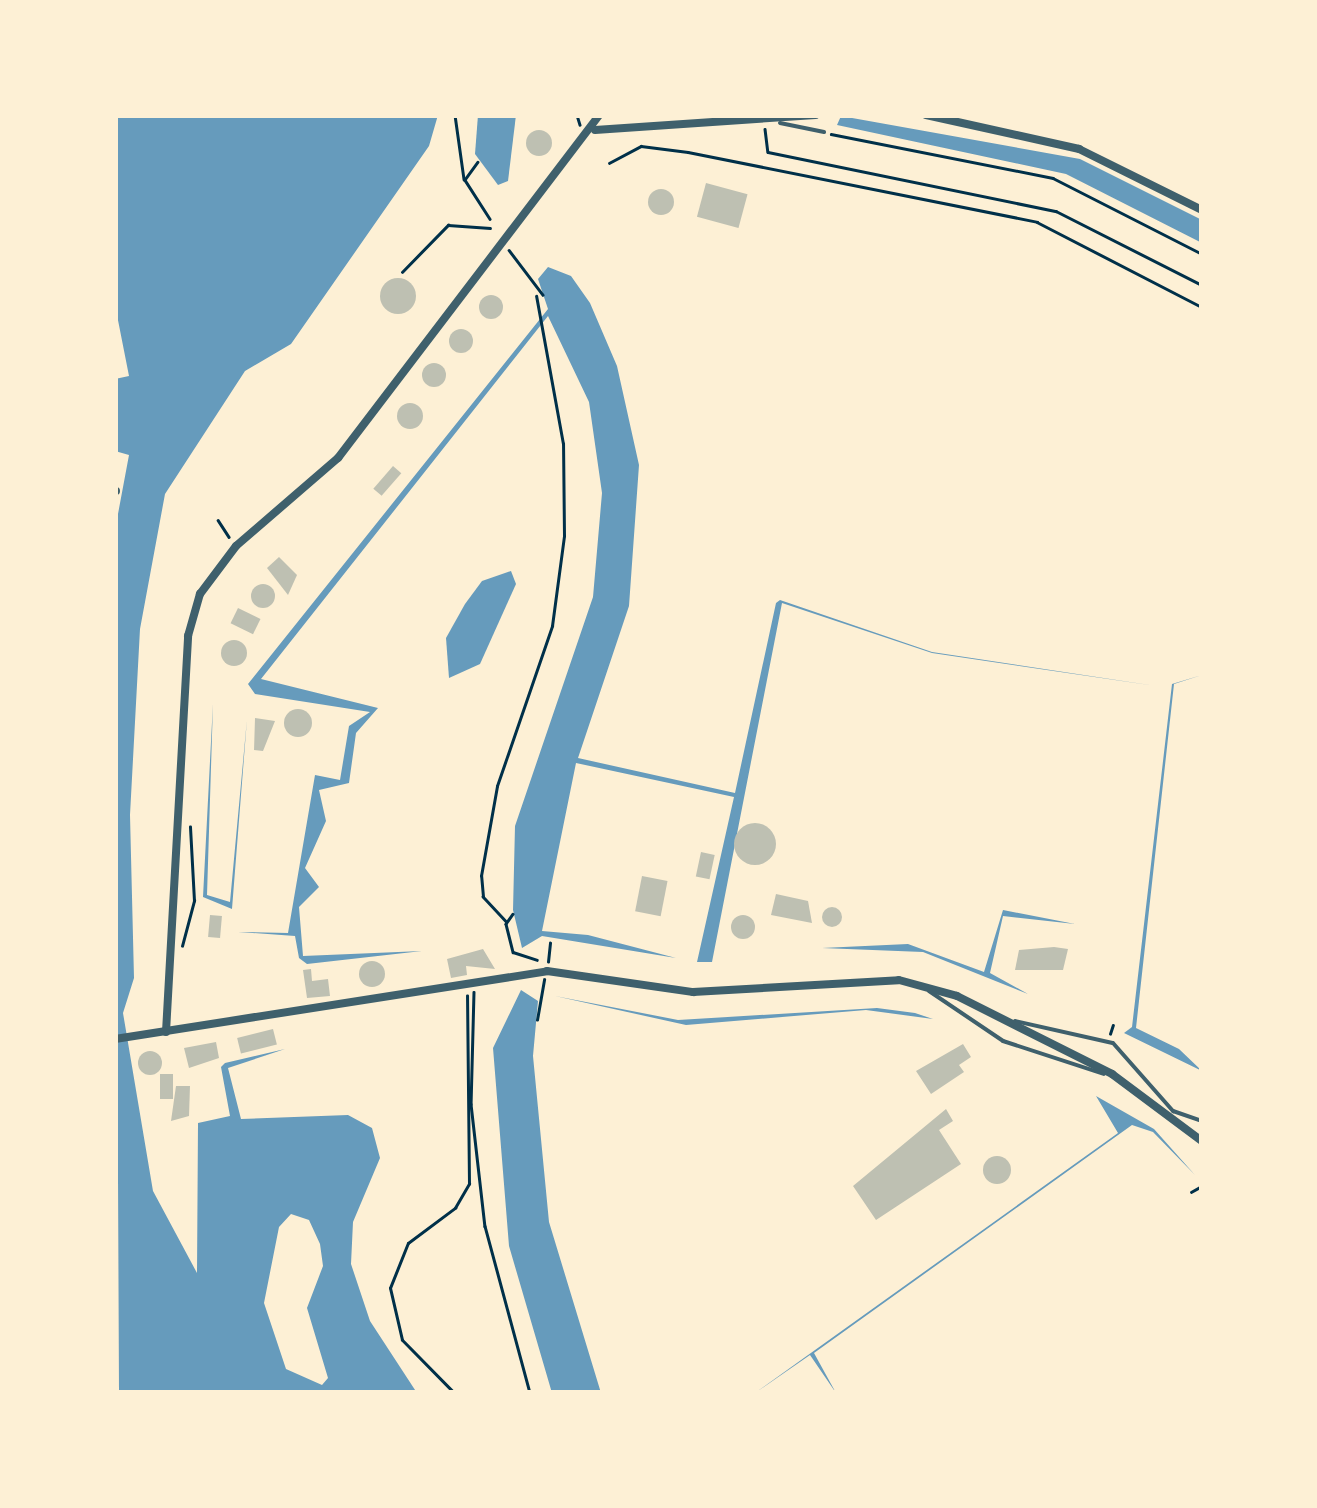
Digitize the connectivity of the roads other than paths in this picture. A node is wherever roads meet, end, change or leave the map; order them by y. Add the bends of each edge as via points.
1 (599, 115) edge
2 (815, 115) edge
3 (926, 115) edge
4 (780, 123) junction
5 (595, 130) junction
6 (824, 132) road end
7 (1202, 210) edge
8 (922, 985) junction
9 (1005, 1019) junction
10 (166, 1032) junction
11 (115, 1039) edge
12 (1112, 1074) junction
13 (1173, 1111) junction
14 (1202, 1121) edge
15 (1202, 1141) edge

1 - 5 street
2 - 4 street
3 - 7 street via 1079,148
4 - 5 street
4 - 6 lane
5 - 10 street via 338,458 236,546 207,580 191,622
8 - 9 street
8 - 10 street via 869,978 693,992 562,970
8 - 12 lane via 1003,1042
9 - 12 street
9 - 13 lane via 1113,1043
10 - 11 street
12 - 13 street
13 - 14 lane
13 - 15 street

